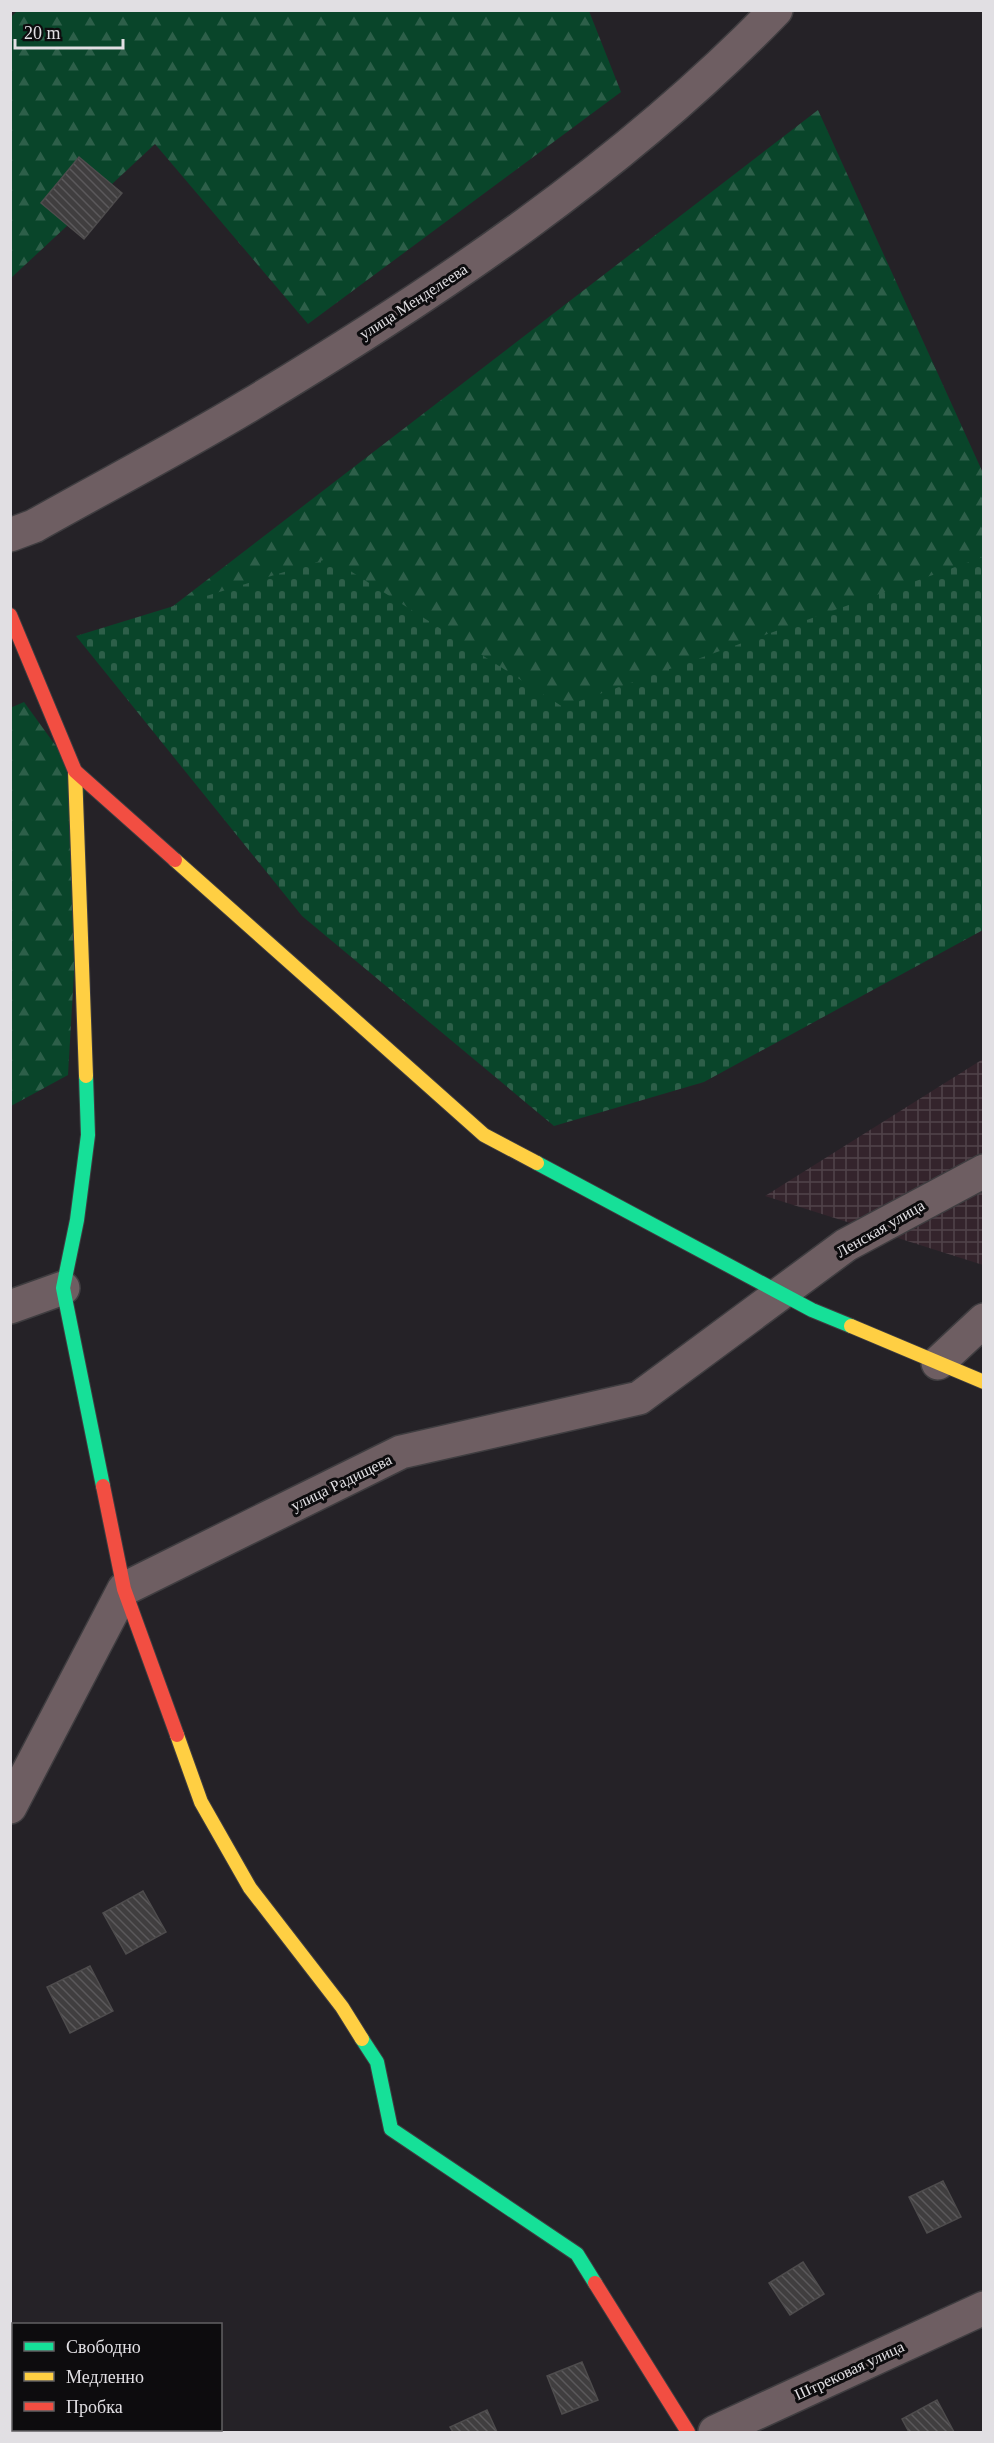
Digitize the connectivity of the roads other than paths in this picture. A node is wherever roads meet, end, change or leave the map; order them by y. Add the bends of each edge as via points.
1 (776, 10) edge
2 (10, 535) edge
3 (10, 615) edge
4 (75, 771) junction
5 (984, 1171) edge
6 (63, 1288) junction
7 (780, 1293) junction
8 (10, 1307) edge
9 (984, 1320) edge
10 (938, 1363) junction
11 (984, 1382) edge
12 (124, 1589) junction
13 (10, 1807) edge
14 (984, 2308) edge
15 (688, 2433) edge
16 (715, 2433) edge

1 - 2 street, улица Менделеева via 725,63 600,166 453,277 248,406 34,526
3 - 4 street
4 - 6 street via 88,1135
4 - 7 street via 484,1136
5 - 7 street, Ленская улица via 846,1245
6 - 8 street
6 - 12 street
7 - 10 street
7 - 12 street, улица Радищева via 639,1398 401,1452
9 - 10 street
10 - 11 street
12 - 13 street
12 - 15 street via 201,1802 250,1888 342,2007 377,2062 391,2129 578,2254
14 - 16 street, Штрековая улица

